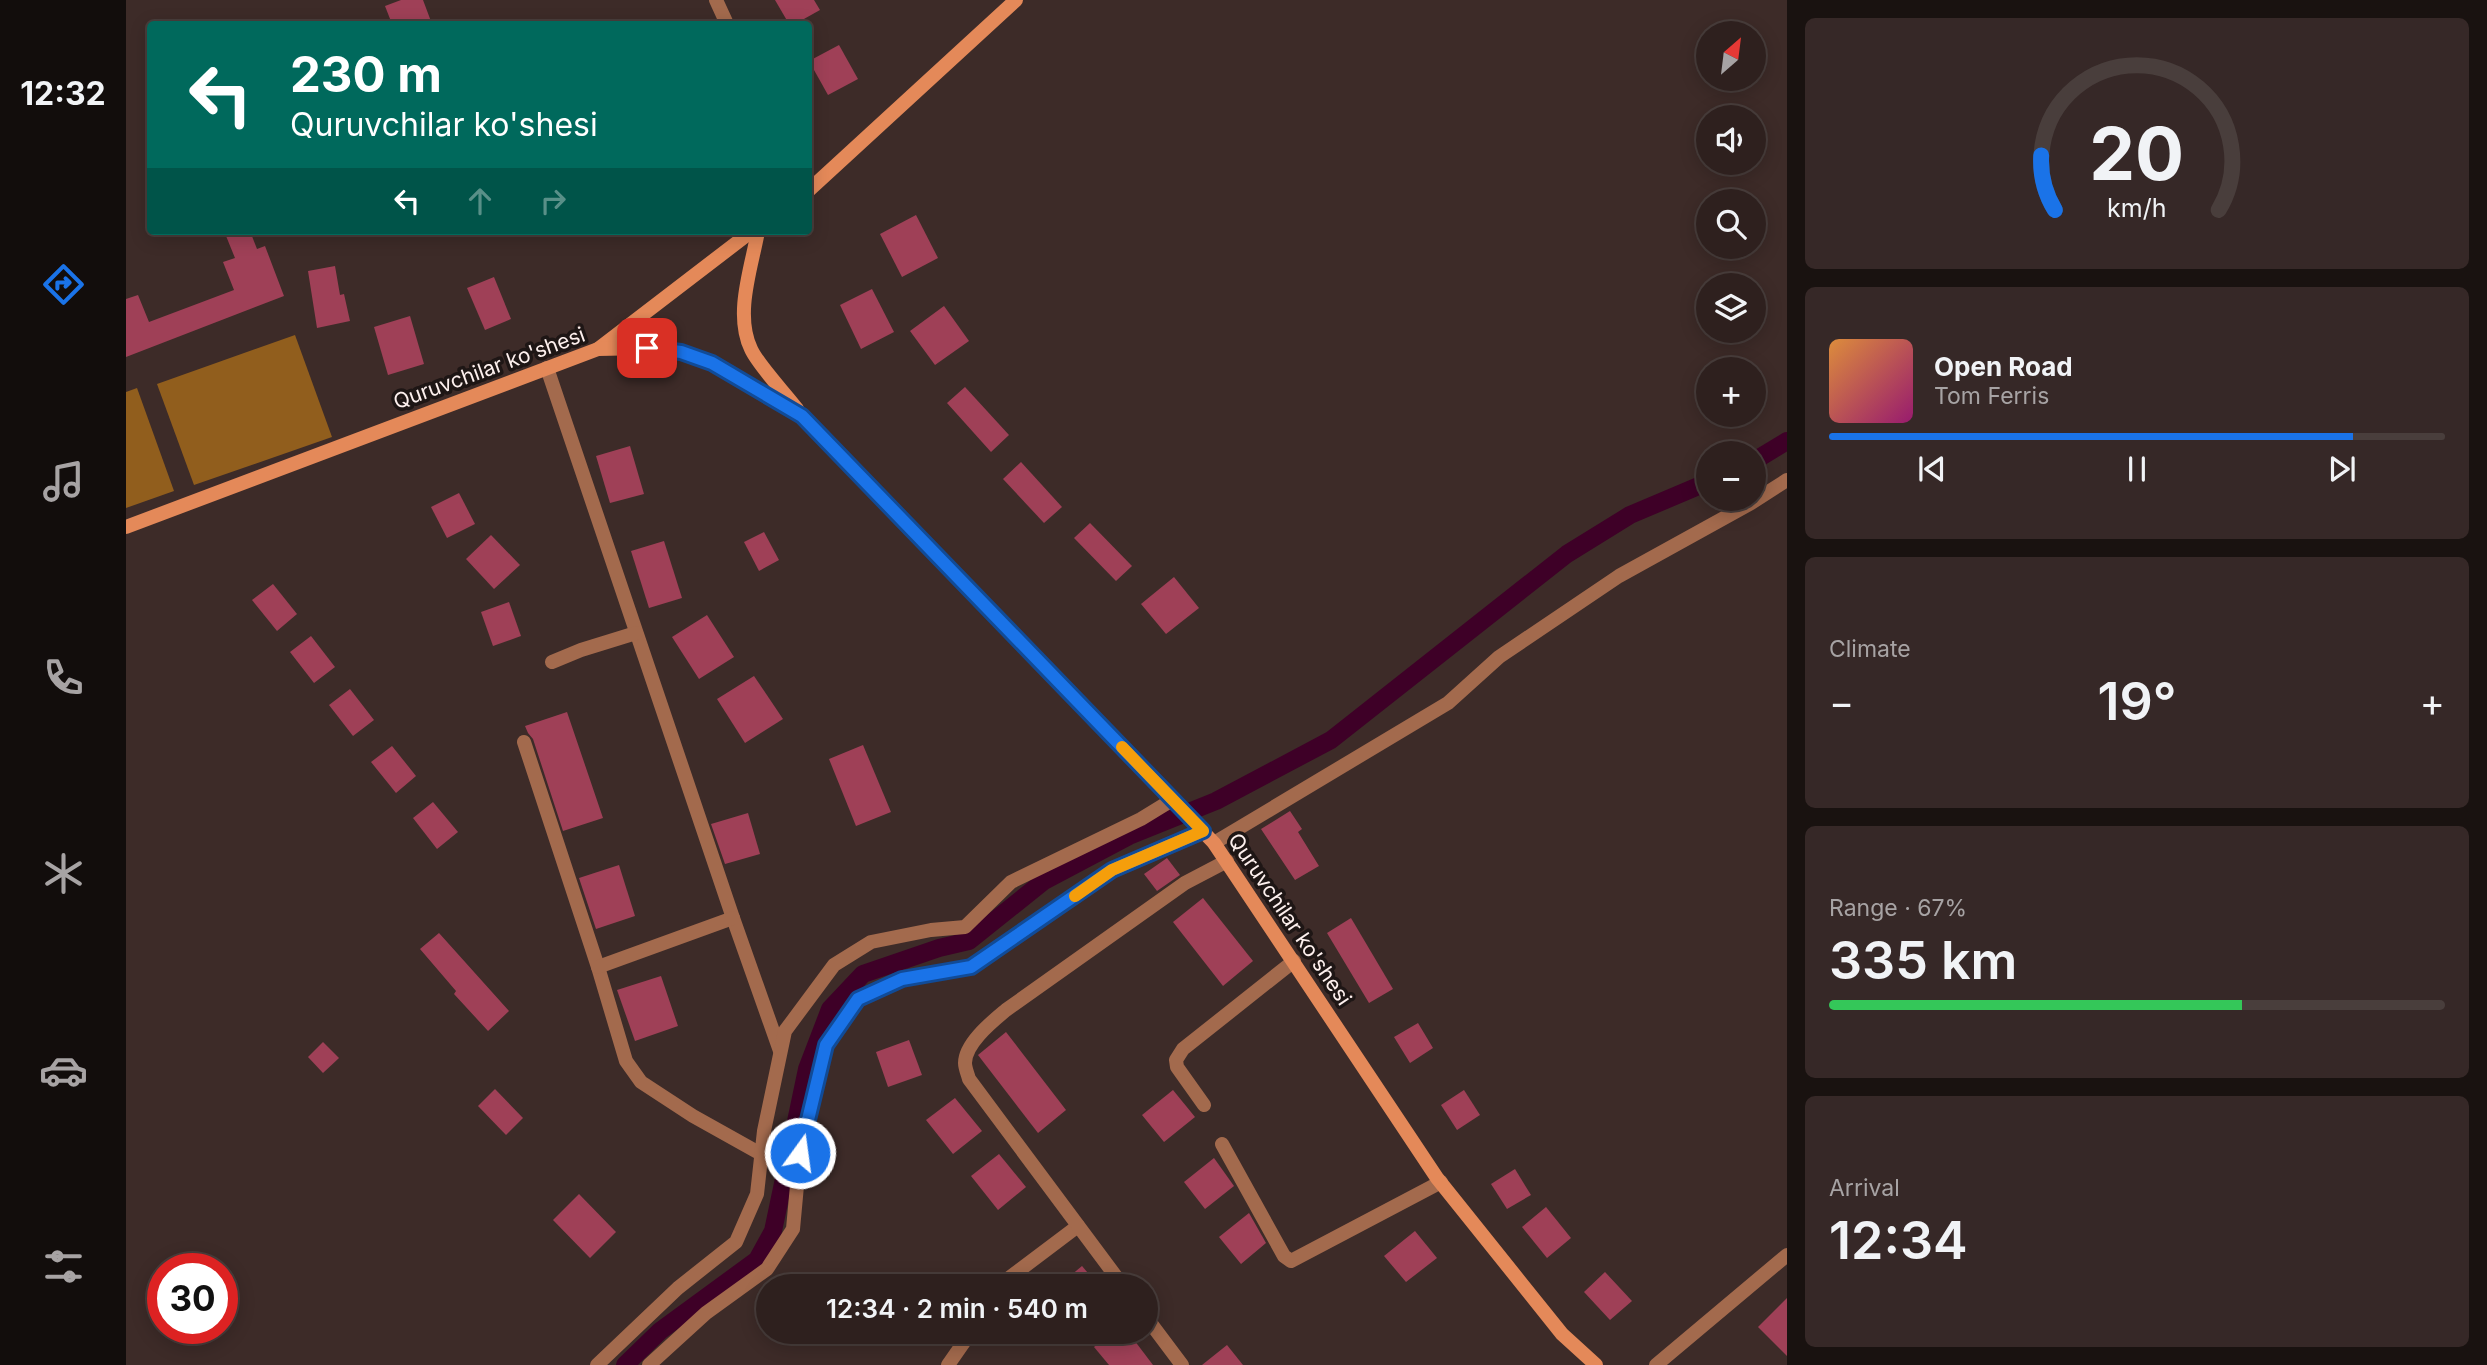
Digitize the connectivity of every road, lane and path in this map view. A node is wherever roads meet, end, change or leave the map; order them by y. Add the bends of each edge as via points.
1 (716, 0) edge
2 (1016, 0) edge
3 (726, 21) edge
4 (812, 187) edge
5 (747, 235) edge
6 (757, 235) edge
7 (598, 349) junction
8 (547, 368) junction
9 (802, 416) junction
10 (1787, 480) edge
11 (126, 527) edge
12 (636, 633) junction
13 (552, 662) dead end
14 (524, 742) dead end
15 (1176, 804) junction
16 (1200, 829) junction
17 (1214, 843) junction
18 (1227, 860) junction
19 (733, 918) junction
20 (1294, 961) junction
21 (598, 967) junction
22 (781, 1053) junction
23 (1204, 1105) dead end
24 (1222, 1144) dead end
25 (761, 1154) junction
26 (1441, 1182) junction
27 (1078, 1226) junction
28 (1787, 1255) edge
29 (1014, 1274) edge
30 (1114, 1274) edge
31 (1158, 1333) edge
32 (963, 1344) edge
33 (597, 1365) edge
34 (649, 1365) edge
35 (948, 1365) edge
36 (1182, 1365) edge
37 (1596, 1365) edge
38 (1656, 1365) edge

1 - 3 street
2 - 4 main road
5 - 7 main road
6 - 9 main road via 746,298 751,349
7 - 8 main road, Quruvchilar ko'shesi
7 - 9 main road, Quruvchilar ko'shesi via 681,352 712,363
8 - 11 main road, Quruvchilar ko'shesi
8 - 12 street
9 - 15 main road, Quruvchilar ko'shesi
10 - 17 street via 1619,576 1499,657 1448,703
12 - 13 street
12 - 19 street
14 - 21 street
15 - 16 main road, Quruvchilar ko'shesi
15 - 22 street via 1012,882 965,927 871,942 834,965 785,1031
16 - 17 main road, Quruvchilar ko'shesi
16 - 34 street via 1112,870 971,967 902,979 858,999 826,1045 800,1153 793,1229 767,1269 706,1313
17 - 18 main road, Quruvchilar ko'shesi
18 - 20 main road, Quruvchilar ko'shesi
18 - 27 street via 1185,883 1006,1010 982,1031 968,1052 965,1063 970,1079
19 - 21 street
19 - 22 street
20 - 23 street via 1183,1049 1177,1067
20 - 26 main road, Quruvchilar ko'shesi
21 - 25 street via 626,1061 642,1082
22 - 25 street
24 - 26 street via 1284,1256 1292,1261
25 - 33 street via 757,1194 736,1242 678,1288
26 - 37 main road, Quruvchilar ko'shesi via 1562,1334
27 - 29 street
27 - 30 street
28 - 38 street
31 - 36 street
32 - 35 street

